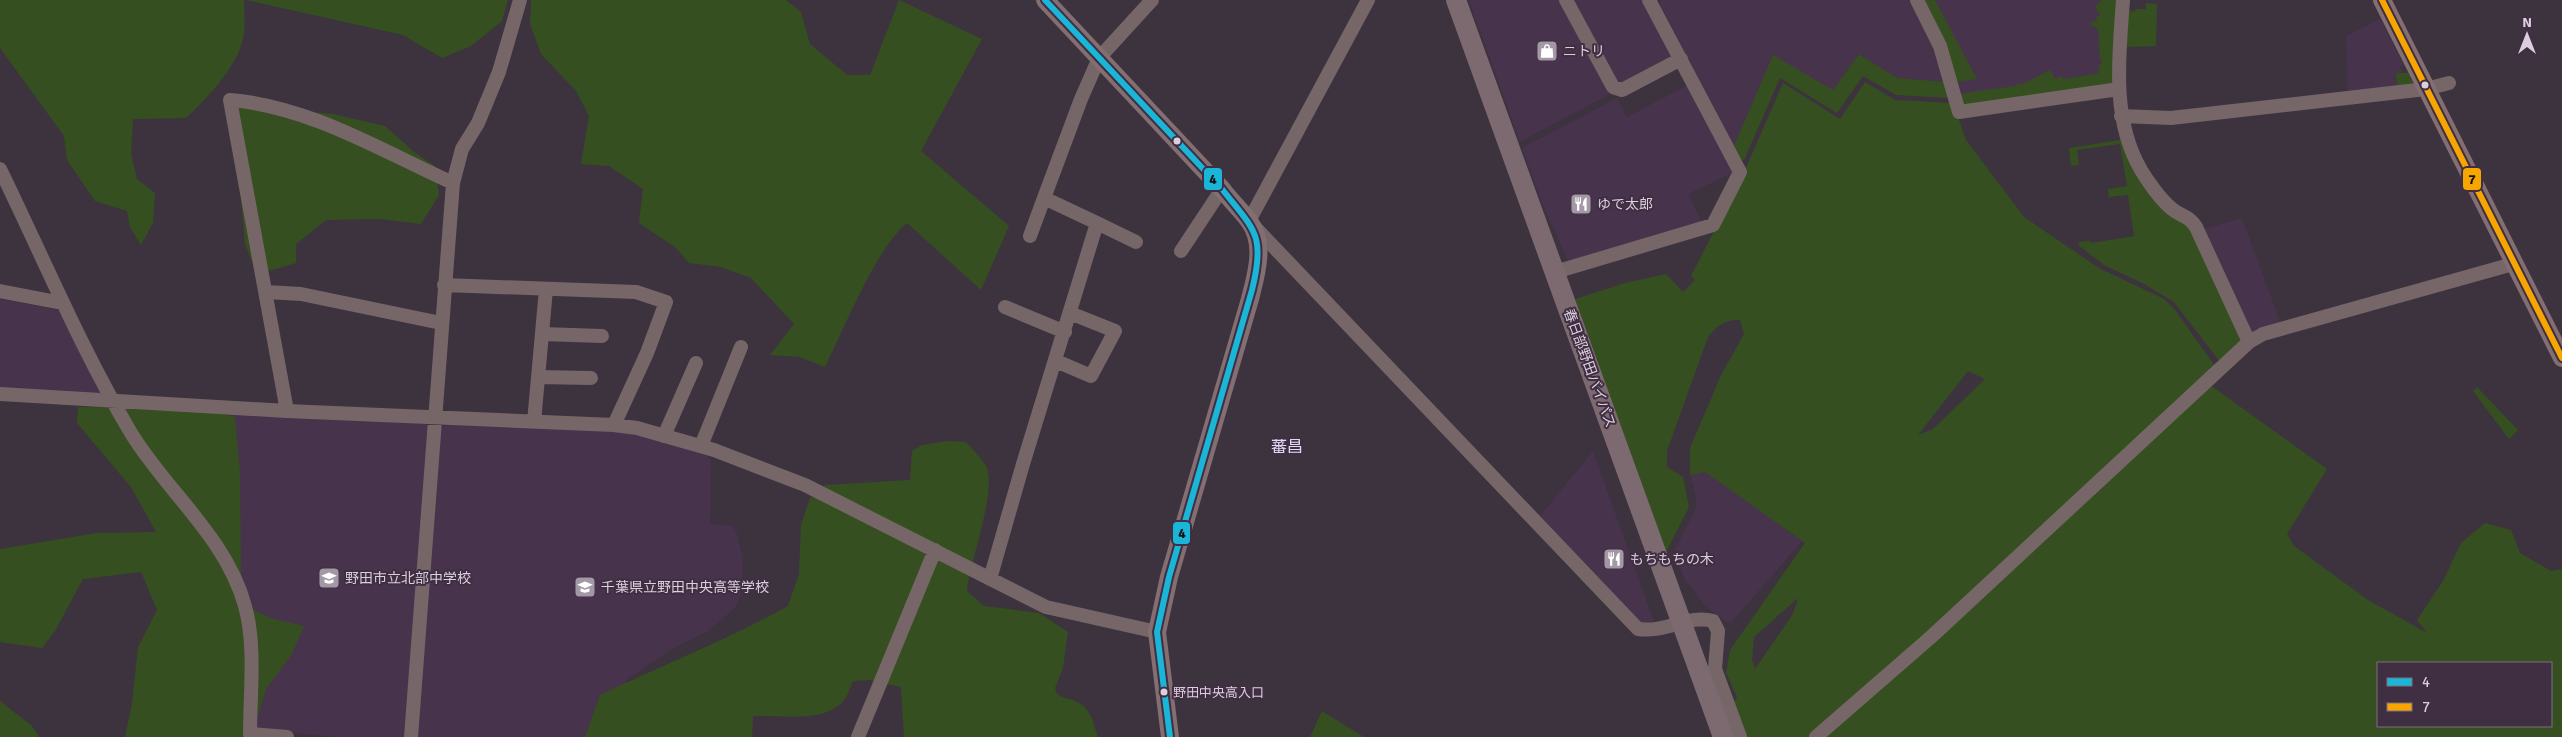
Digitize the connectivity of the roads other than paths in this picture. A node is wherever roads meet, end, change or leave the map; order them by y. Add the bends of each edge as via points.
1 (520, 0) edge
2 (1045, 0) edge
3 (1152, 0) edge
4 (1368, 0) edge
5 (1444, 0) edge
6 (1456, 0) edge
7 (1566, 0) edge
8 (1649, 0) edge
9 (1917, 0) edge
10 (2122, 0) edge
11 (2382, 0) edge
12 (1099, 58) junction
13 (1681, 59) junction
14 (2449, 83) dead end
15 (2119, 89) junction
16 (2426, 89) junction
17 (2120, 116) junction
18 (0, 169) edge
19 (453, 183) junction
20 (1222, 189) junction
21 (1044, 198) junction
22 (1249, 221) junction
23 (1098, 223) junction
24 (1030, 236) dead end
25 (1136, 242) dead end
26 (1181, 251) dead end
27 (2513, 264) junction
28 (1555, 272) junction
29 (444, 285) junction
30 (546, 289) junction
31 (0, 291) edge
32 (266, 292) junction
33 (62, 303) junction
34 (1005, 307) dead end
35 (1070, 313) junction
36 (441, 323) junction
37 (1065, 332) junction
38 (542, 334) junction
39 (602, 336) dead end
40 (2249, 342) junction
41 (741, 347) dead end
42 (2562, 358) edge
43 (1056, 361) junction
44 (696, 363) dead end
45 (538, 377) junction
46 (591, 378) dead end
47 (0, 394) edge
48 (113, 401) junction
49 (287, 411) junction
50 (435, 417) junction
51 (534, 422) junction
52 (614, 425) junction
53 (664, 436) junction
54 (700, 446) junction
55 (935, 550) junction
56 (990, 579) junction
57 (1676, 625) junction
58 (1157, 632) junction
59 (287, 737) edge
60 (412, 737) edge
61 (858, 737) edge
62 (1170, 737) edge
63 (1709, 737) edge
64 (1723, 737) edge
65 (1740, 737) edge
66 (1816, 737) edge

1 - 19 street via 499,72 478,123 462,149
2 - 12 main road
3 - 12 street
4 - 22 street
5 - 57 highway, 春日部野田バイパス
6 - 28 highway, 春日部野田バイパス
7 - 13 street via 1613,88 1622,90
8 - 13 street
9 - 15 street via 1940,46 1959,112
10 - 15 street
11 - 16 main road
12 - 20 main road
12 - 21 street
13 - 28 street via 1740,172 1713,225
14 - 16 street
15 - 17 street
16 - 17 street via 2172,118
16 - 27 main road
17 - 40 street via 2140,170 2172,209 2189,217 2196,227
18 - 33 street
19 - 29 street
19 - 32 street via 312,119 230,100
20 - 22 main road
20 - 26 street
21 - 23 street
21 - 24 street
22 - 57 street via 1638,629 1651,631
22 - 58 main road via 1258,238 1256,274 1169,577
23 - 25 street
23 - 35 street
27 - 40 street via 2369,302 2263,334
27 - 42 main road
28 - 57 highway, 春日部野田バイパス
29 - 30 street
29 - 36 street
30 - 38 street
30 - 52 street via 636,292 666,302 647,354
31 - 33 street
32 - 36 street via 301,294
32 - 49 street
33 - 48 street
34 - 37 street
35 - 37 street
35 - 43 street via 1115,331 1091,376
36 - 50 street
37 - 43 street
38 - 39 street
38 - 45 street
40 - 66 street via 1944,625
41 - 54 street
43 - 56 street
44 - 53 street
45 - 46 street
45 - 51 street
47 - 48 street
48 - 49 street
48 - 59 street via 147,459 199,521 232,571 245,605 250,632 250,734
49 - 50 street
50 - 51 street
50 - 60 street
51 - 52 street
52 - 53 street
53 - 54 street
54 - 55 street via 805,485
55 - 56 street
55 - 61 street
56 - 58 street via 1046,607
57 - 63 highway, 春日部野田バイパス
57 - 64 highway, 春日部野田バイパス
57 - 65 street via 1698,619 1713,621 1717,625 1716,669
58 - 62 main road

